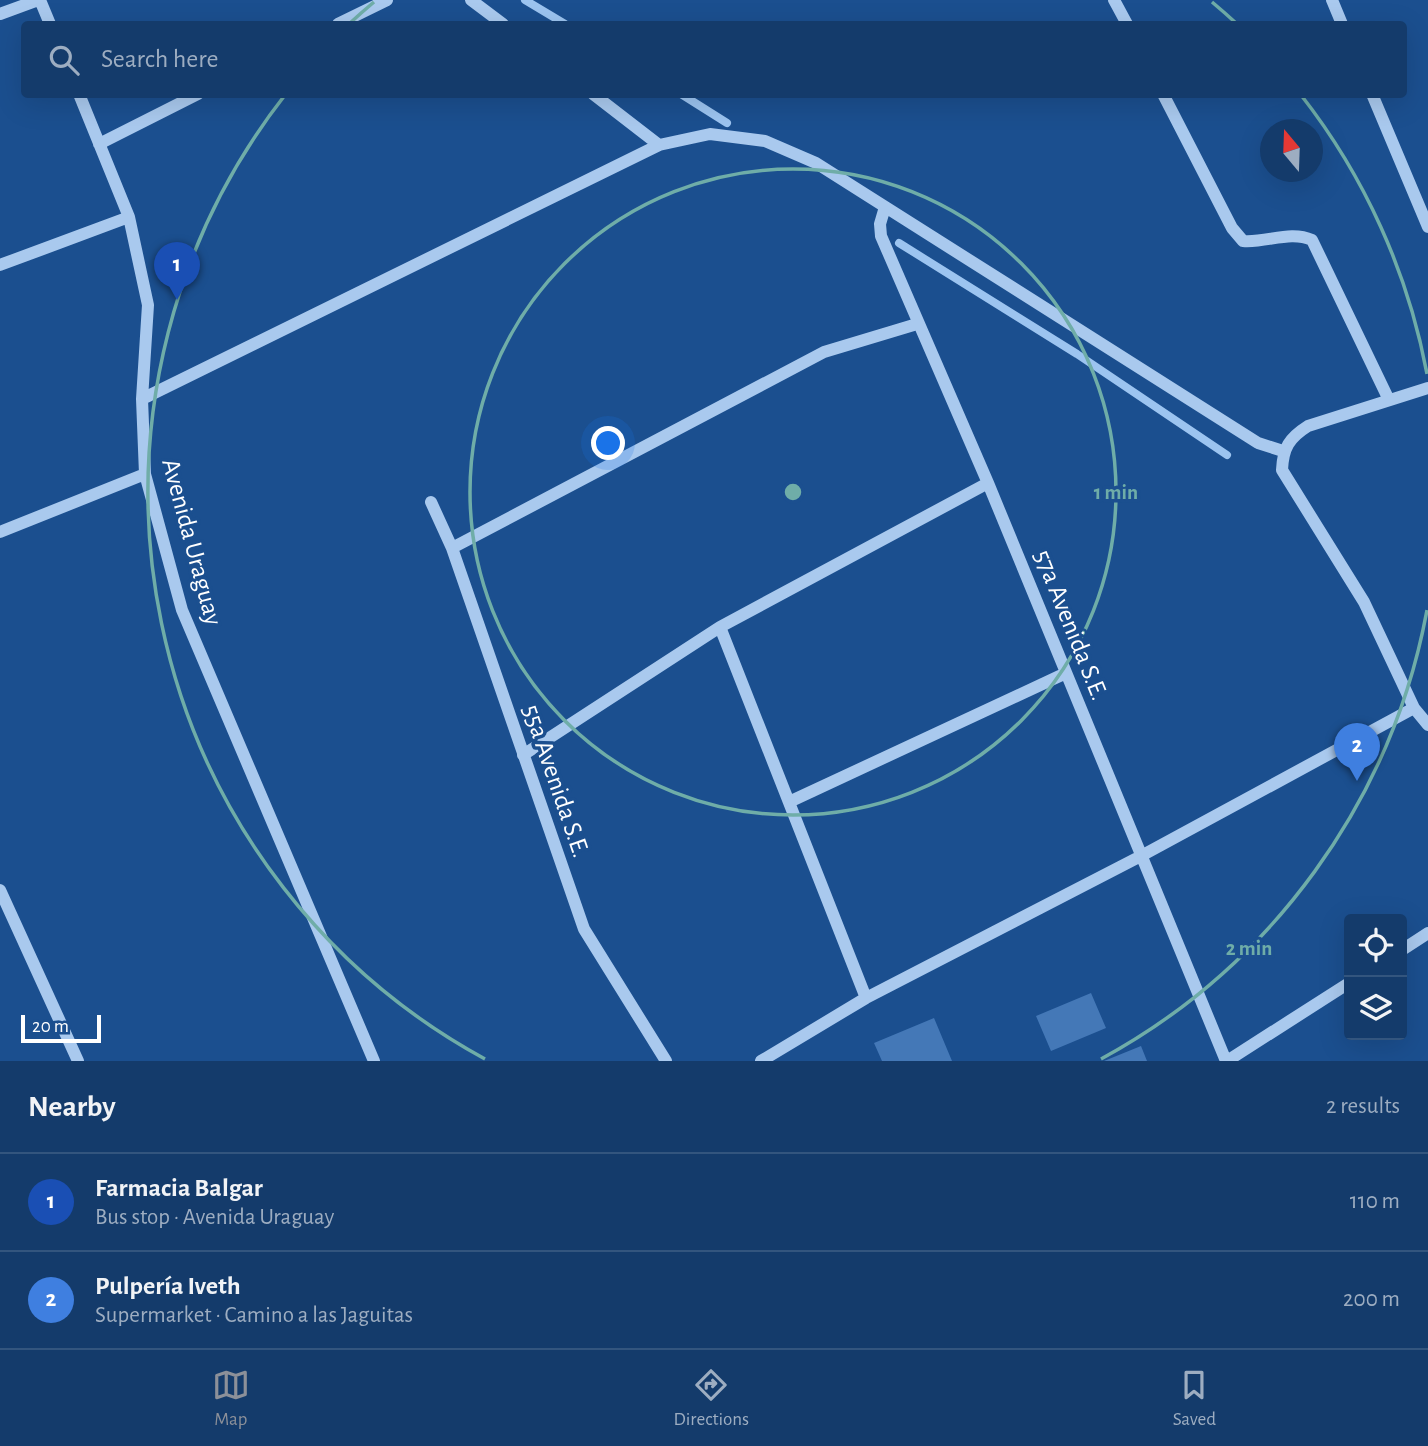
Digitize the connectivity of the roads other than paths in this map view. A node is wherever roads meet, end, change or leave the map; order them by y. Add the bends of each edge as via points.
1 (39, 0) edge
2 (387, 0) edge
3 (471, 0) edge
4 (1114, 0) edge
5 (1332, 0) edge
6 (0, 14) edge
7 (49, 21) edge
8 (344, 21) edge
9 (499, 21) edge
10 (1124, 21) edge
11 (1341, 21) edge
12 (81, 98) edge
13 (190, 98) edge
14 (598, 98) edge
15 (1165, 98) edge
16 (1374, 98) edge
17 (99, 144) junction
18 (659, 145) junction
19 (885, 207) junction
20 (129, 217) junction
21 (1428, 227) edge
22 (0, 265) edge
23 (917, 324) junction
24 (1428, 388) edge
25 (142, 399) junction
26 (1389, 400) junction
27 (1283, 451) junction
28 (145, 474) junction
29 (988, 483) junction
30 (432, 502) dead end
31 (0, 532) edge
32 (452, 548) junction
33 (720, 627) junction
34 (1066, 673) junction
35 (1414, 708) junction
36 (1428, 725) edge
37 (523, 755) junction
38 (789, 802) junction
39 (1141, 856) junction
40 (0, 890) edge
41 (1428, 933) edge
42 (1407, 947) edge
43 (1344, 986) edge
44 (866, 998) junction
45 (78, 1061) edge
46 (374, 1061) edge
47 (666, 1061) edge
48 (761, 1061) edge
49 (1226, 1061) edge

1 - 6 street
1 - 7 street
2 - 8 street
3 - 9 street
4 - 10 street
5 - 11 street
12 - 17 street, Avenida Uraguay
13 - 17 street
14 - 18 street
15 - 26 street via 1243,241 1299,234 1312,240
16 - 21 street
17 - 20 street, Avenida Uraguay
18 - 19 street via 710,134 765,141 817,163
18 - 25 street
19 - 23 street, 57a Avenida S.E. via 881,236
19 - 27 street via 1258,443
20 - 22 street
20 - 25 street, Avenida Uraguay via 148,305
23 - 29 street, 57a Avenida S.E.
23 - 32 street via 824,352
24 - 26 street
25 - 28 street, Avenida Uraguay
26 - 27 street via 1308,426 1293,436
27 - 35 street via 1282,470 1293,492 1364,602
28 - 31 street
28 - 46 street, Avenida Uraguay via 182,610
29 - 33 street
29 - 34 street, 57a Avenida S.E.
30 - 32 street, 55a Avenida S.E.
32 - 37 street, 55a Avenida S.E.
33 - 37 street
33 - 38 street
34 - 38 street
34 - 39 street, 57a Avenida S.E.
35 - 36 street
35 - 39 street
37 - 47 street, 55a Avenida S.E. via 584,929
38 - 44 street
39 - 44 street
39 - 49 street, 57a Avenida S.E.
40 - 45 street
41 - 42 street
43 - 49 street
44 - 48 street

